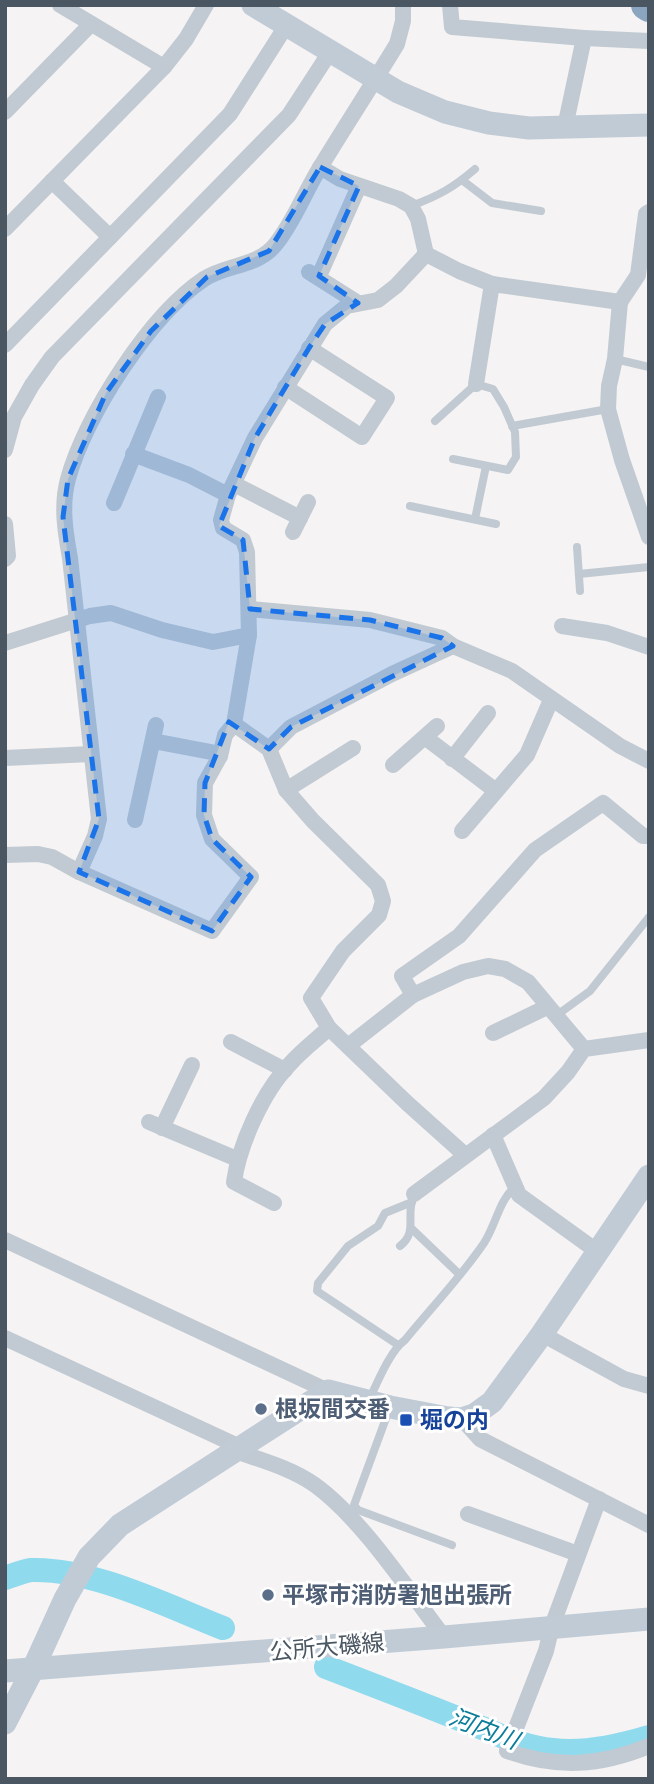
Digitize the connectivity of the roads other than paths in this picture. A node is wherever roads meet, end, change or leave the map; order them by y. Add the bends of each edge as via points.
1 (60, 5) edge
2 (206, 5) edge
3 (253, 5) edge
4 (403, 5) edge
5 (450, 5) edge
6 (91, 24) junction
7 (286, 26) junction
8 (584, 38) junction
9 (649, 41) edge
10 (330, 52) junction
11 (164, 67) junction
12 (376, 79) junction
13 (5, 112) edge
14 (649, 125) edge
15 (565, 127) junction
16 (320, 167) junction
17 (475, 169) dead end
18 (462, 180) junction
19 (52, 181) junction
20 (359, 186) junction
21 (411, 206) junction
22 (541, 211) dead end
23 (649, 212) edge
24 (5, 229) edge
25 (110, 237) junction
26 (426, 254) junction
27 (492, 284) junction
28 (620, 302) junction
29 (358, 303) junction
30 (5, 345) edge
31 (309, 348) junction
32 (615, 359) junction
33 (649, 367) edge
34 (476, 384) junction
35 (285, 387) junction
36 (158, 397) dead end
37 (608, 409) junction
38 (435, 421) dead end
39 (512, 426) junction
40 (5, 450) edge
41 (133, 454) junction
42 (453, 458) dead end
43 (486, 466) junction
44 (231, 490) junction
45 (308, 502) dead end
46 (114, 503) dead end
47 (410, 506) dead end
48 (475, 519) junction
49 (5, 524) edge
50 (496, 524) dead end
51 (649, 537) edge
52 (577, 547) dead end
53 (5, 559) edge
54 (649, 567) edge
55 (579, 574) junction
56 (580, 591) dead end
57 (250, 609) junction
58 (76, 622) junction
59 (562, 626) dead end
60 (249, 635) junction
61 (5, 643) edge
62 (453, 646) junction
63 (649, 647) edge
64 (551, 700) junction
65 (488, 713) dead end
66 (234, 724) junction
67 (649, 742) edge
68 (353, 748) dead end
69 (269, 749) junction
70 (91, 754) junction
71 (220, 756) junction
72 (5, 758) edge
73 (452, 759) junction
74 (646, 759) edge
75 (393, 765) dead end
76 (286, 790) junction
77 (496, 791) junction
78 (135, 820) dead end
79 (462, 831) dead end
80 (649, 836) edge
81 (5, 855) edge
82 (79, 872) junction
83 (649, 917) edge
84 (413, 995) junction
85 (552, 1011) junction
86 (329, 1028) junction
87 (493, 1033) dead end
88 (649, 1040) edge
89 (231, 1042) dead end
90 (348, 1046) junction
91 (584, 1049) junction
92 (192, 1065) dead end
93 (285, 1070) junction
94 (493, 1135) junction
95 (464, 1155) junction
96 (237, 1159) junction
97 (649, 1176) edge
98 (516, 1187) junction
99 (413, 1198) junction
100 (274, 1203) dead end
101 (412, 1228) junction
102 (5, 1241) edge
103 (400, 1246) dead end
104 (598, 1252) junction
105 (459, 1273) junction
106 (542, 1334) junction
107 (5, 1338) edge
108 (398, 1345) junction
109 (649, 1386) edge
110 (328, 1391) junction
111 (379, 1404) junction
112 (462, 1419) junction
113 (237, 1449) junction
114 (599, 1499) junction
115 (468, 1514) dead end
116 (649, 1525) edge
117 (452, 1545) dead end
118 (578, 1554) junction
119 (649, 1619) edge
120 (552, 1626) junction
121 (444, 1637) junction
122 (33, 1669) junction
123 (5, 1671) edge
124 (5, 1724) edge
125 (649, 1746) edge

1 - 6 street
2 - 11 street
3 - 7 street
4 - 12 street via 397,44
5 - 8 street via 452,27
6 - 11 street
6 - 13 street
7 - 10 street
7 - 25 street via 230,114
8 - 9 street
8 - 15 street
10 - 12 street
10 - 40 street via 289,115 52,357 14,417
11 - 19 street
12 - 15 street via 445,112 489,123
12 - 16 street
14 - 15 street
16 - 20 street
16 - 58 street via 276,244 262,257 207,277 182,297 151,331 90,422 68,479 63,517
17 - 18 lane
18 - 21 lane via 437,197
18 - 22 lane via 492,203
19 - 24 street
19 - 25 street
20 - 21 street
20 - 29 street via 314,274
21 - 26 street
23 - 28 street via 638,275
25 - 30 street
26 - 27 street
26 - 29 street via 378,300
27 - 28 street
27 - 34 street
28 - 32 street
29 - 31 street via 325,324
31 - 35 street
31 - 35 street via 387,398 362,437
32 - 33 lane
32 - 37 street
34 - 38 lane
34 - 39 lane via 494,390
35 - 44 street
36 - 41 street
37 - 39 lane
37 - 51 street
39 - 43 lane via 516,457 508,470
41 - 44 street
41 - 46 street
42 - 43 lane
43 - 48 lane
44 - 45 street via 296,525
44 - 57 street via 220,520 223,528 243,540
47 - 48 lane
48 - 50 lane
49 - 53 street
52 - 55 lane
54 - 55 lane
55 - 56 lane
57 - 60 street
57 - 62 street via 370,620 442,638
58 - 60 street via 111,613 213,642
58 - 61 street
58 - 70 street
59 - 63 street via 607,633
60 - 66 street
62 - 64 street via 512,671
62 - 69 street via 291,727
64 - 74 street
64 - 77 street via 527,755
65 - 73 street
66 - 69 street
66 - 71 street via 225,735
67 - 74 street
68 - 76 street via 343,763
69 - 76 street
70 - 72 street
70 - 82 street via 99,819
71 - 78 street via 154,733
71 - 82 street via 205,783 204,815 212,839 251,877 212,931
73 - 75 street via 432,732
73 - 77 street
76 - 86 street via 378,885 383,901 379,915 343,951 311,998
77 - 79 street
80 - 84 street via 603,803 535,850 459,936 402,976
81 - 82 street via 52,857
83 - 85 lane via 590,991
84 - 85 street via 488,966 505,969 528,982
84 - 90 street
85 - 87 street
85 - 91 street
86 - 90 street
86 - 93 street
88 - 91 street
89 - 93 street
90 - 95 street
91 - 94 street via 544,1098
92 - 96 street via 156,1125
93 - 96 street via 266,1097
94 - 95 street
94 - 98 street
95 - 99 street
96 - 100 street via 234,1182
97 - 104 street
98 - 104 street via 519,1195
98 - 105 lane via 505,1198 494,1227
99 - 101 lane
99 - 108 lane via 385,1213 378,1226 348,1246 318,1283 317,1292
101 - 103 lane
101 - 105 lane
102 - 110 street
104 - 106 street
105 - 108 lane
106 - 109 street via 624,1379
106 - 112 street via 492,1402
107 - 113 street
108 - 111 lane via 381,1374
110 - 111 street
110 - 113 street
111 - 112 street
111 - 117 lane via 354,1505
112 - 114 street via 480,1439
113 - 121 street via 314,1484 333,1501 382,1555
113 - 122 street via 120,1525 89,1557
114 - 116 street
114 - 118 street
115 - 118 street
118 - 120 street
119 - 120 street, 公所大磯線
120 - 121 street, 公所大磯線
120 - 125 street via 507,1751 577,1764
121 - 122 street, 公所大磯線
122 - 123 street, 公所大磯線
122 - 124 street

